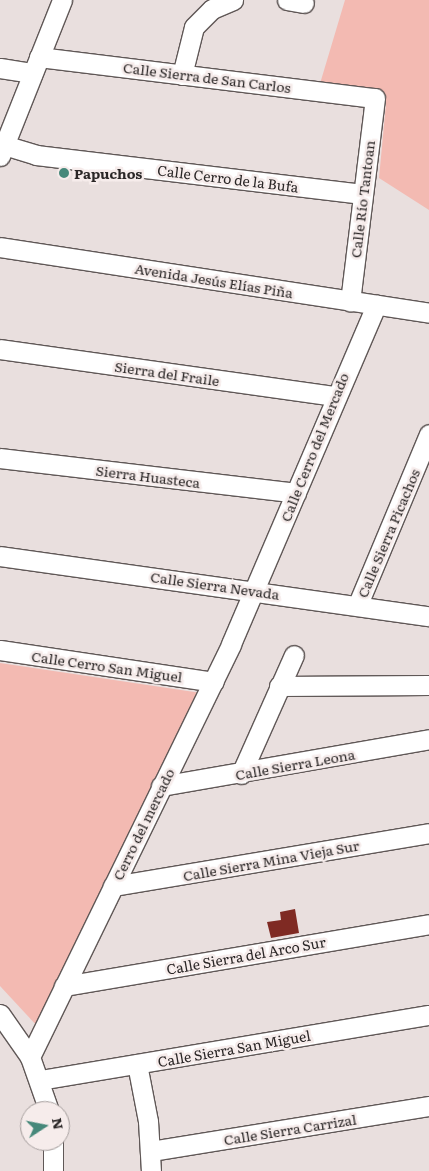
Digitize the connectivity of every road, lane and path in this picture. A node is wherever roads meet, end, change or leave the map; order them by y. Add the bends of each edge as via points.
1 (62, 0) edge
2 (232, 0) edge
3 (36, 65) junction
4 (0, 68) edge
5 (182, 75) junction
6 (375, 98) joint
7 (2, 150) edge
8 (364, 194) junction
9 (0, 247) edge
10 (350, 301) junction
11 (376, 304) junction
12 (429, 313) edge
13 (0, 349) edge
14 (335, 396) junction
15 (429, 434) edge
16 (0, 458) edge
17 (296, 493) junction
18 (0, 556) edge
19 (255, 591) junction
20 (358, 604) junction
21 (429, 616) edge
22 (0, 650) edge
23 (294, 655) dead end
24 (214, 682) junction
25 (429, 685) edge
26 (280, 686) junction
27 (429, 739) edge
28 (241, 774) junction
29 (161, 786) junction
30 (429, 833) edge
31 (113, 886) junction
32 (429, 924) edge
33 (64, 986) junction
34 (0, 1014) edge
35 (429, 1015) edge
36 (30, 1057) junction
37 (137, 1064) junction
38 (40, 1080) junction
39 (46, 1101) edge
40 (429, 1106) edge
41 (53, 1151) edge
42 (151, 1151) junction
43 (53, 1171) edge
44 (150, 1171) edge

1 - 3 street
2 - 5 street via 212,9 194,27
3 - 4 street, Calle Sierra de San Carlos
3 - 5 street, Calle Sierra de San Carlos
3 - 7 street
5 - 6 street, Calle Sierra de San Carlos
6 - 8 street, Calle Río Tantoan
7 - 8 street, Calle Cerro de la Bufa
8 - 10 street, Calle Río Tantoan
9 - 10 street, Avenida Jesús Elías Piña
10 - 11 street, Avenida Jesús Elías Piña
11 - 12 street, Avenida Jesús Elías Piña
11 - 14 street, Calle Cerro del Mercado
13 - 14 street, Sierra del Fraile
14 - 17 street, Calle Cerro del Mercado
15 - 20 street, Calle Sierra Picachos
16 - 17 street, Sierra Huasteca
17 - 19 street, Calle Cerro del Mercado
18 - 19 street, Calle Sierra Nevada
19 - 20 street, Calle Sierra Nevada
19 - 24 street, Cerro del mercado
20 - 21 street, Calle Sierra Nevada
22 - 24 street, Calle Cerro San Miguel
23 - 26 street
24 - 29 street, Cerro del mercado
25 - 26 street
26 - 28 street
27 - 28 street, Calle Sierra Leona
28 - 29 street, Calle Sierra Leona
29 - 31 street, Cerro del mercado
30 - 31 street, Calle Sierra Mina Vieja Sur
31 - 33 street, Cerro del mercado
32 - 33 street, Calle Sierra del Arco Sur
33 - 36 street, Cerro del mercado
34 - 36 street
35 - 37 street, Calle Sierra San Miguel
36 - 38 street
37 - 38 street, Calle Sierra San Miguel
37 - 42 street
38 - 39 street
40 - 42 street, Calle Sierra Carrizal
41 - 43 street
42 - 44 street

